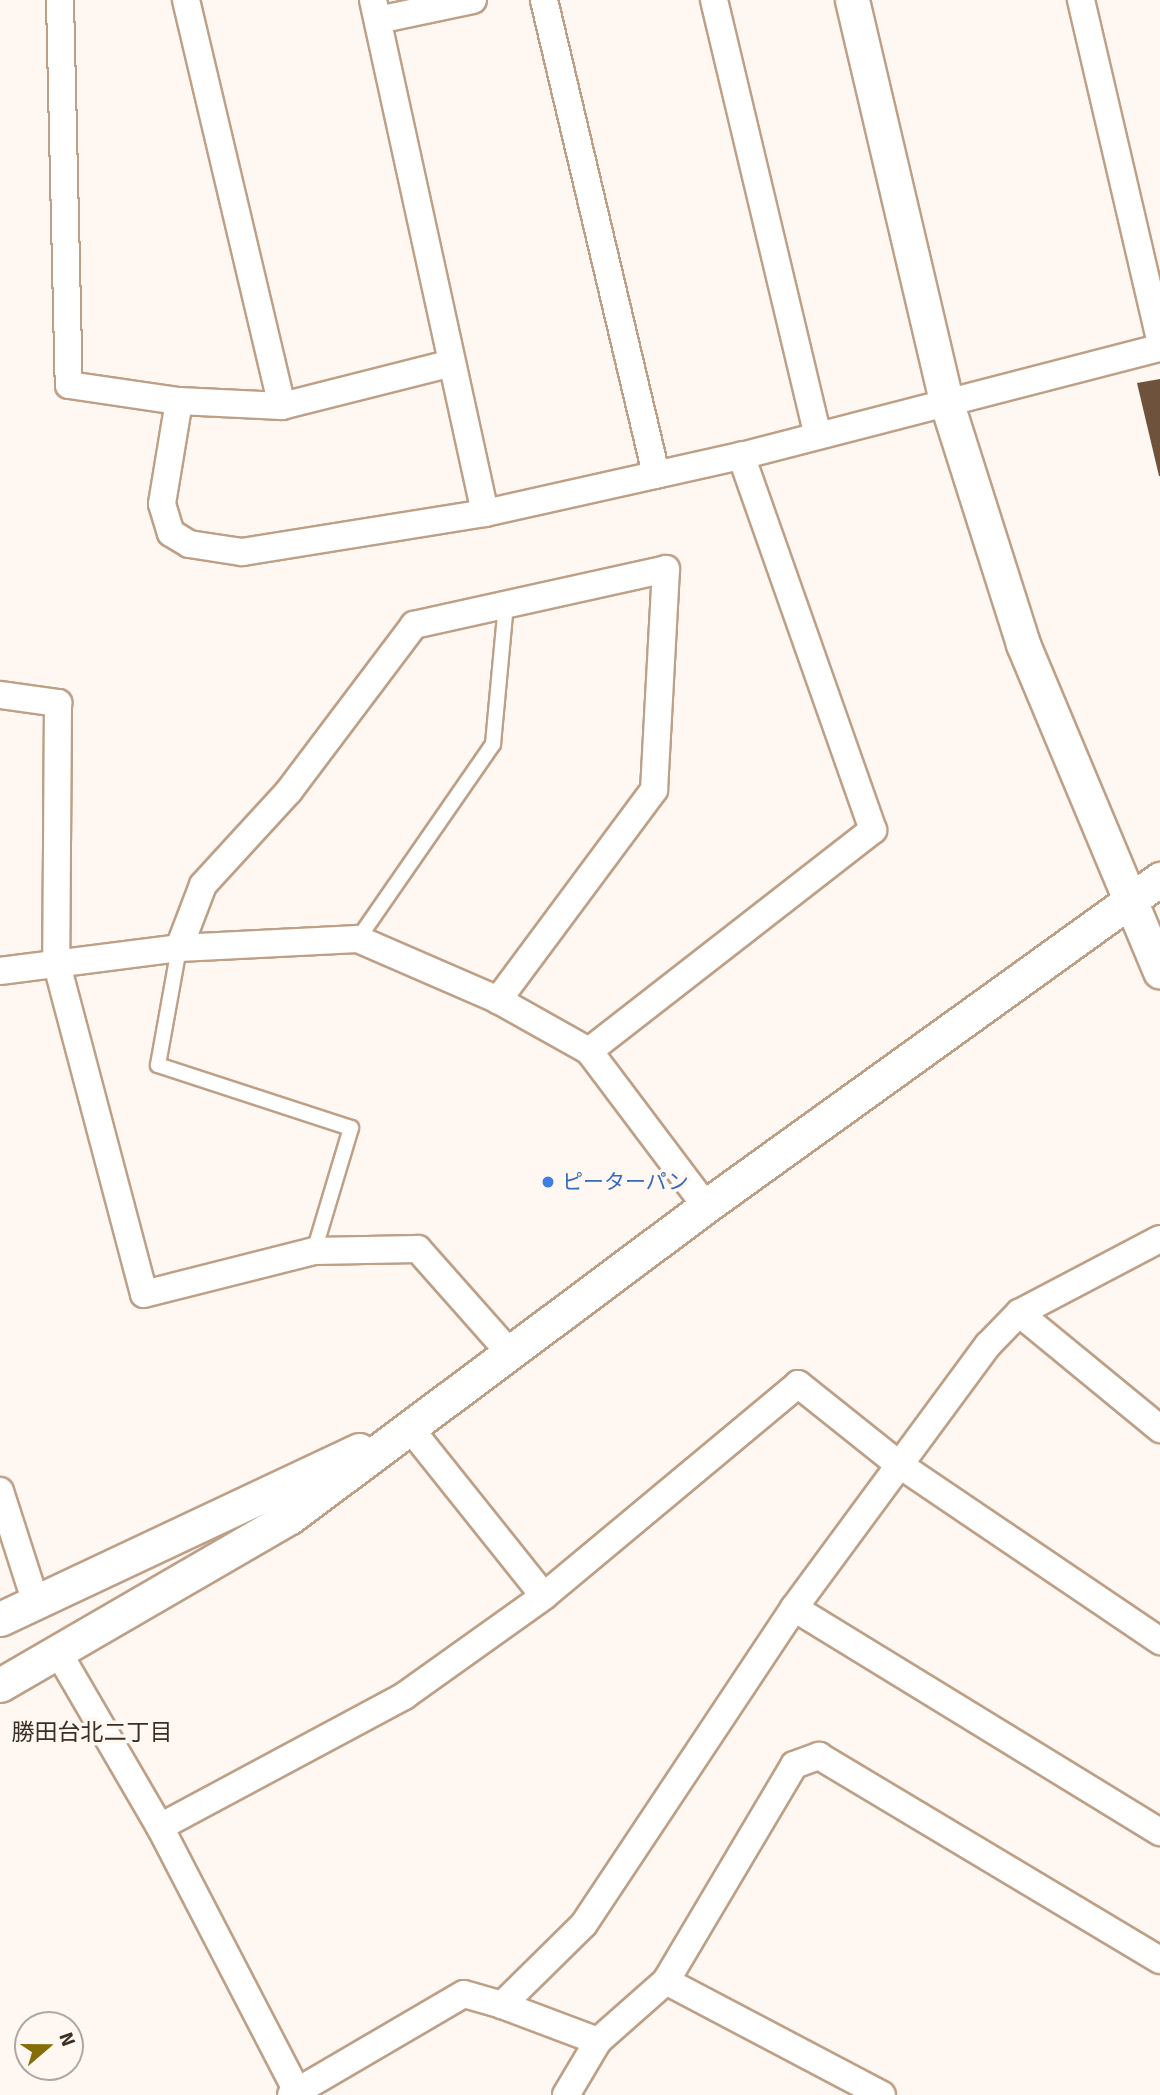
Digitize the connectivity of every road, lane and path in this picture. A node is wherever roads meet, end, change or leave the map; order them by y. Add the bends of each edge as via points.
1 (60, 0) edge
2 (186, 0) edge
3 (473, 0) edge
4 (544, 0) edge
5 (713, 0) edge
6 (852, 0) edge
7 (1081, 0) edge
8 (376, 10) edge
9 (1160, 339) edge
10 (1160, 348) edge
11 (452, 363) junction
12 (179, 401) junction
13 (947, 404) junction
14 (282, 406) junction
15 (818, 435) junction
16 (741, 456) junction
17 (656, 475) junction
18 (485, 513) junction
19 (506, 604) junction
20 (0, 695) edge
21 (1160, 879) edge
22 (1127, 901) junction
23 (358, 939) junction
24 (179, 948) junction
25 (56, 961) junction
26 (0, 971) edge
27 (1160, 971) edge
28 (498, 1000) junction
29 (589, 1051) junction
30 (706, 1206) junction
31 (1160, 1239) edge
32 (314, 1251) junction
33 (1019, 1313) junction
34 (509, 1352) junction
35 (409, 1427) junction
36 (1160, 1429) edge
37 (897, 1463) junction
38 (0, 1491) edge
39 (544, 1596) junction
40 (35, 1600) junction
41 (794, 1608) junction
42 (0, 1619) edge
43 (1160, 1641) edge
44 (58, 1651) junction
45 (0, 1685) edge
46 (160, 1827) junction
47 (1160, 1832) edge
48 (1160, 1960) edge
49 (666, 1981) junction
50 (502, 2006) junction
51 (598, 2041) junction
52 (296, 2094) edge
53 (566, 2095) edge
54 (882, 2095) edge

1 - 12 street via 69,385
2 - 14 street
3 - 8 street
4 - 17 street
5 - 15 street
6 - 13 street
7 - 9 street
8 - 11 street
10 - 13 street
11 - 14 street
11 - 18 street
12 - 14 street
12 - 18 street via 162,504 171,533 189,544 242,552
13 - 15 street
13 - 22 street via 1023,644
15 - 16 street
16 - 17 street
16 - 29 street via 873,830
17 - 18 street
19 - 23 lane via 493,744
19 - 24 street via 414,625 289,792 203,885
19 - 28 street via 666,569 654,790
20 - 25 street via 58,703
21 - 22 street
22 - 27 street
22 - 30 street
23 - 24 street
23 - 28 street
24 - 25 street
24 - 32 lane via 158,1065 351,1128
25 - 26 street
25 - 32 street via 144,1294
28 - 29 street
29 - 30 street
30 - 34 street
31 - 33 street
32 - 34 street via 418,1249
33 - 36 street
33 - 37 street
34 - 35 street
35 - 39 street
35 - 40 street
35 - 44 street via 290,1517
37 - 39 street via 798,1384
37 - 41 street
37 - 43 street
38 - 40 street
39 - 46 street via 404,1696
40 - 42 street
41 - 47 street
41 - 50 street via 584,1924
44 - 45 street
44 - 46 street
46 - 52 street
48 - 49 street via 819,1756 794,1765
49 - 51 street
49 - 54 street
50 - 51 street
50 - 52 street via 464,1994
51 - 53 street

